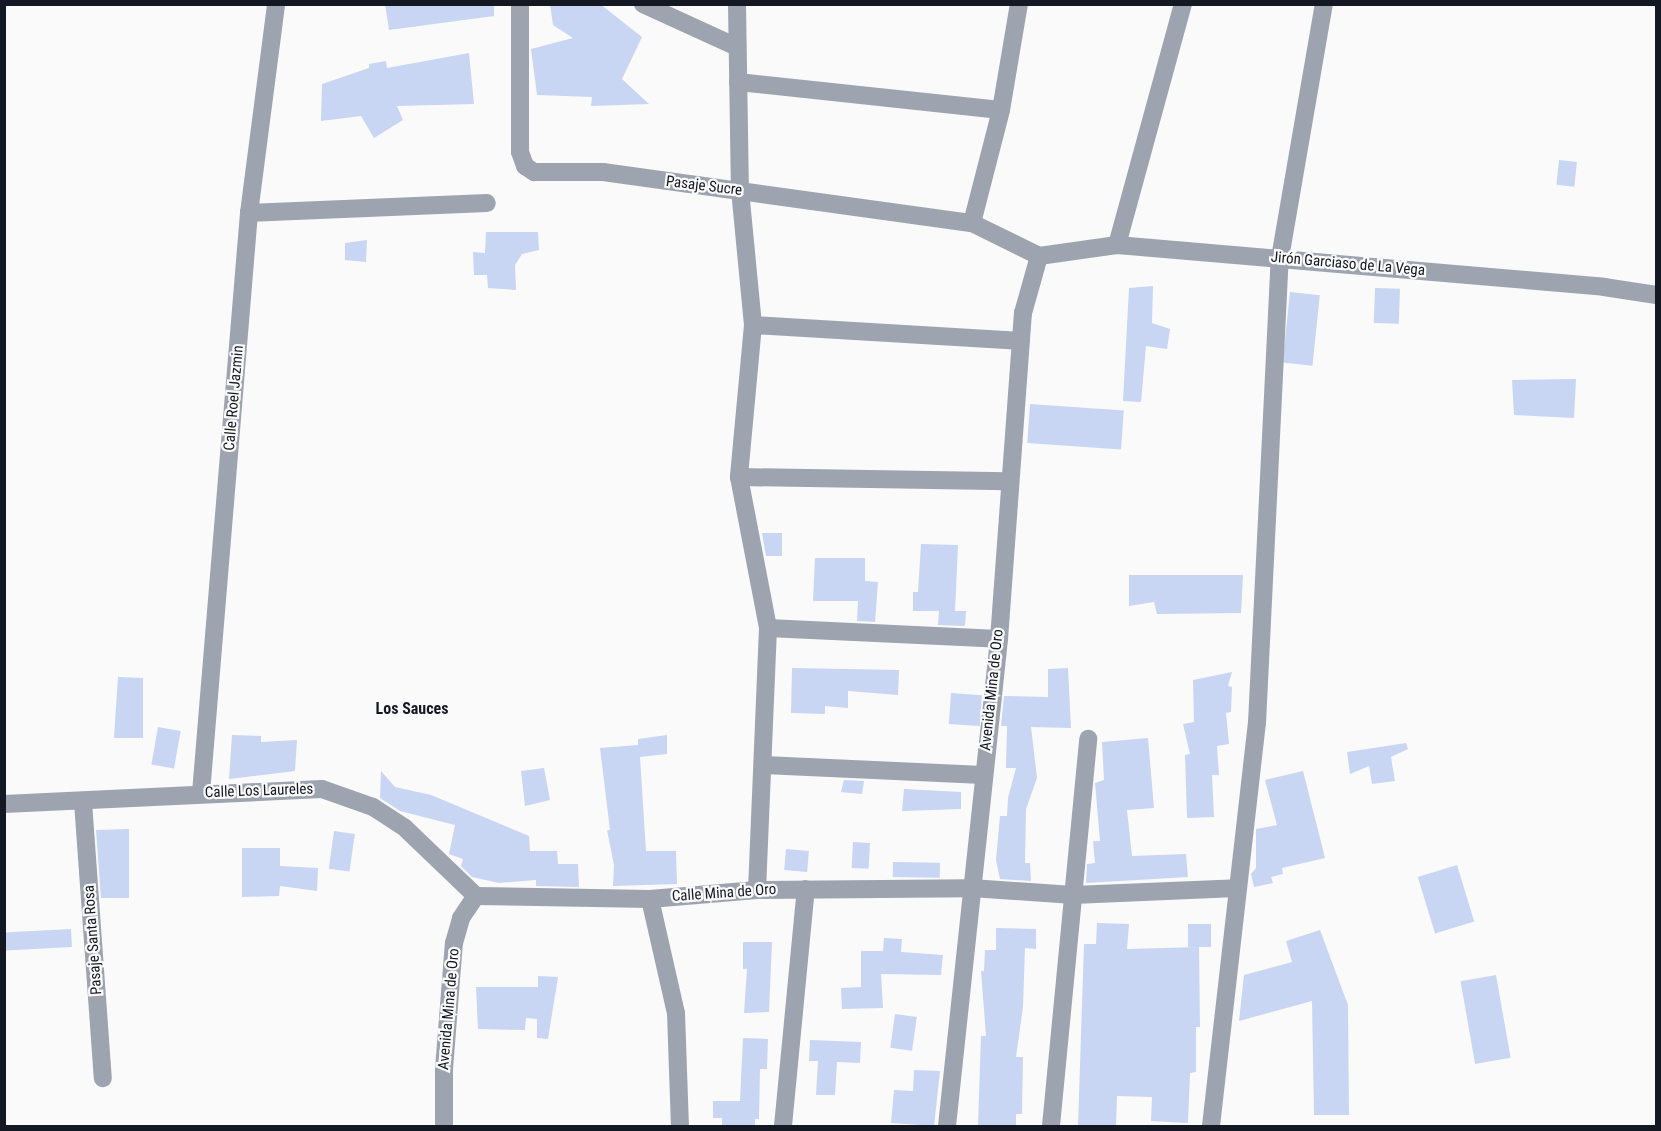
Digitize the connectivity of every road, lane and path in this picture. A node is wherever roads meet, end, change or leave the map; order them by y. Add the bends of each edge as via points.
1 (276, 4) edge
2 (520, 4) edge
3 (643, 4) edge
4 (737, 4) edge
5 (1019, 4) edge
6 (1183, 4) edge
7 (1324, 4) edge
8 (737, 47) junction
9 (738, 82) junction
10 (1001, 110) junction
11 (740, 190) junction
12 (487, 203) dead end
13 (249, 213) junction
14 (972, 223) junction
15 (1117, 245) junction
16 (1039, 256) junction
17 (1280, 258) junction
18 (1656, 295) edge
19 (753, 325) junction
20 (1020, 341) junction
21 (739, 477) junction
22 (1008, 481) junction
23 (768, 628) junction
24 (999, 639) junction
25 (1088, 739) dead end
26 (764, 765) junction
27 (983, 775) junction
28 (201, 793) junction
29 (83, 802) junction
30 (4, 804) edge
31 (971, 888) junction
32 (1237, 888) junction
33 (806, 889) junction
34 (757, 890) junction
35 (1073, 895) junction
36 (476, 896) junction
37 (650, 899) junction
38 (103, 1078) dead end
39 (444, 1126) edge
40 (680, 1126) edge
41 (783, 1126) edge
42 (947, 1126) edge
43 (1051, 1126) edge
44 (1211, 1126) edge

1 - 13 street, Calle Roel Jazmin
2 - 11 street, Pasaje Sucre via 520,152 525,166 534,172 603,172
3 - 8 street
4 - 8 street
5 - 10 street
6 - 15 street
7 - 17 street
8 - 9 street
9 - 10 street
9 - 11 street
10 - 14 street
11 - 14 street, Pasaje Sucre
11 - 19 street
12 - 13 street
13 - 28 street, Calle Roel Jazmin
14 - 16 street, Pasaje Sucre
15 - 16 street, Jirón Garciaso de La Vega
15 - 17 street, Jirón Garciaso de La Vega
16 - 20 street, Avenida Mina de Oro via 1030,276
17 - 18 street, Jirón Garciaso de La Vega
17 - 32 street via 1257,723
19 - 20 street
19 - 21 street
20 - 22 street, Avenida Mina de Oro
21 - 22 street
21 - 23 street
22 - 24 street, Avenida Mina de Oro
23 - 24 street
23 - 26 street
24 - 27 street, Avenida Mina de Oro
25 - 35 street
26 - 27 street
26 - 34 street
27 - 31 street, Avenida Mina de Oro
28 - 29 street, Calle Los Laureles
28 - 36 street, Calle Los Laureles via 322,789 346,795 405,828
29 - 30 street, Calle Los Laureles
29 - 38 street, Pasaje Santa Rosa
31 - 33 street, Calle Mina de Oro
31 - 35 street, Calle Mina de Oro
31 - 42 street, Avenida Mina de Oro
32 - 35 street, Calle Mina de Oro
32 - 44 street
33 - 34 street, Calle Mina de Oro
33 - 41 street
34 - 37 street, Calle Mina de Oro
35 - 43 street
36 - 37 street, Calle Mina de Oro
36 - 39 street, Avenida Mina de Oro via 461,918 454,943 444,1069
37 - 40 street via 676,1013

